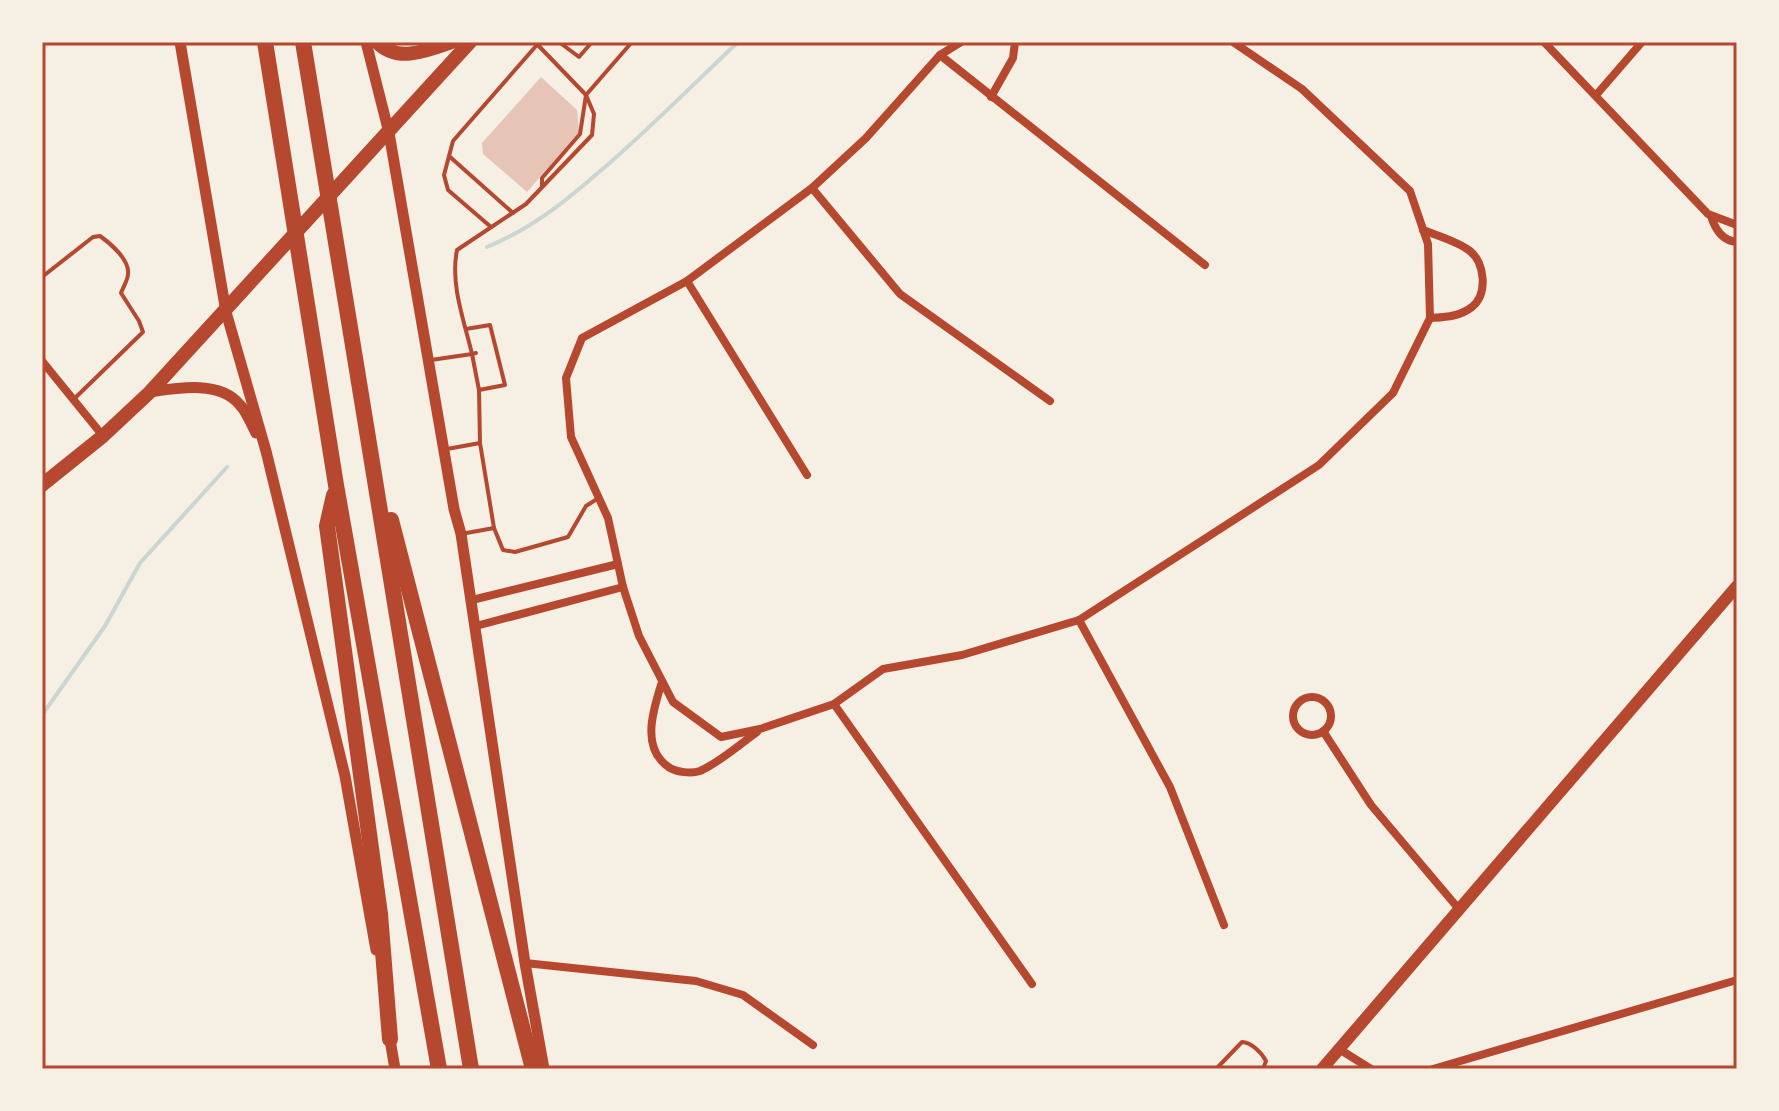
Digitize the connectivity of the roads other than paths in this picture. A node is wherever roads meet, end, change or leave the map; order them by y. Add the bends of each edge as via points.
1 (180, 42) edge
2 (265, 42) edge
3 (303, 42) edge
4 (366, 42) edge
5 (377, 42) edge
6 (452, 42) edge
7 (470, 42) edge
8 (559, 42) edge
9 (592, 42) edge
10 (632, 42) edge
11 (961, 42) edge
12 (1015, 42) edge
13 (1233, 42) edge
14 (1544, 42) edge
15 (1642, 42) edge
16 (536, 44) edge
17 (940, 55) junction
18 (1597, 94) junction
19 (586, 95) junction
20 (991, 97) junction
21 (389, 133) junction
22 (449, 156) junction
23 (542, 188) junction
24 (812, 188) junction
25 (513, 213) junction
26 (1711, 215) junction
27 (1737, 225) edge
28 (491, 227) junction
29 (1423, 230) junction
30 (1737, 242) edge
31 (1205, 265) dead end
32 (42, 277) edge
33 (687, 281) junction
34 (226, 312) junction
35 (1430, 318) junction
36 (466, 329) junction
37 (474, 353) junction
38 (42, 361) edge
39 (429, 361) junction
40 (479, 390) junction
41 (150, 392) junction
42 (73, 400) junction
43 (1050, 401) dead end
44 (103, 436) junction
45 (370, 437) junction
46 (480, 443) junction
47 (444, 449) junction
48 (266, 451) junction
49 (807, 475) dead end
50 (42, 485) edge
51 (336, 485) junction
52 (599, 498) junction
53 (494, 528) junction
54 (461, 534) junction
55 (618, 564) junction
56 (1737, 586) edge
57 (623, 587) junction
58 (472, 600) junction
59 (1079, 620) junction
60 (476, 626) junction
61 (662, 682) junction
62 (834, 704) junction
63 (760, 729) junction
64 (1323, 731) junction
65 (1458, 908) junction
66 (1224, 925) dead end
67 (525, 963) junction
68 (1737, 980) edge
69 (1032, 984) dead end
70 (390, 1039) junction
71 (813, 1045) dead end
72 (1339, 1049) junction
73 (395, 1069) edge
74 (439, 1069) edge
75 (471, 1069) edge
76 (533, 1069) edge
77 (544, 1069) edge
78 (1216, 1069) edge
79 (1263, 1069) edge
80 (1322, 1069) edge
81 (1371, 1069) edge
82 (1433, 1069) edge

1 - 34 street
2 - 51 highway
3 - 45 highway
4 - 21 street
5 - 6 main road via 412,54
7 - 21 main road
8 - 9 lane via 579,57
10 - 19 lane
11 - 17 street
12 - 20 street via 1013,58
13 - 29 street via 1302,89 1410,191
14 - 18 street
15 - 18 street
16 - 19 lane
16 - 22 lane via 453,141
17 - 20 street
17 - 24 street via 866,138
18 - 26 street
19 - 23 lane via 580,134 542,178
19 - 23 lane via 594,114 592,135
20 - 31 street
21 - 34 main road
21 - 39 street
22 - 25 lane
22 - 28 lane via 444,175 448,190
23 - 25 lane
24 - 33 street
24 - 43 street via 900,294
25 - 28 lane
26 - 27 street
26 - 30 street via 1720,235
28 - 36 lane via 457,250 453,267
29 - 35 street
29 - 35 street via 1468,249 1483,273 1475,306 1457,316
32 - 42 lane via 100,236 127,265 129,276 121,293 143,332
33 - 49 street
33 - 52 street via 582,338 566,378 571,437
34 - 41 main road
34 - 48 street
35 - 59 street via 1393,393 1319,465
36 - 37 lane
36 - 40 lane via 490,325 505,385
37 - 39 lane
37 - 40 lane
38 - 42 street
39 - 47 street
40 - 46 lane
41 - 44 main road
41 - 48 street via 185,386 214,389 239,403
42 - 44 street
44 - 50 main road
45 - 75 highway
45 - 76 highway
46 - 47 lane
46 - 53 lane
47 - 54 street
48 - 70 street via 345,776
51 - 70 highway via 327,526 380,914
51 - 74 highway
52 - 53 lane via 586,506 568,537 515,552 503,550
52 - 55 street
53 - 54 lane
54 - 58 street
55 - 57 street
55 - 58 street
56 - 65 main road
57 - 60 street
57 - 61 street
58 - 60 street
59 - 62 street via 962,655 883,669
59 - 66 street via 1170,787
60 - 67 street
61 - 63 street via 673,702 721,737
61 - 63 street via 652,712 652,743 659,761 676,771 697,773
62 - 63 street
62 - 69 street
64 - 64 street via 1330,721 1326,703 1315,697 1302,700 1293,715 1296,726 1306,734
64 - 65 street via 1371,805
65 - 72 main road
67 - 71 street via 696,981 743,995
67 - 77 street
68 - 82 street
70 - 73 street
72 - 80 main road
72 - 81 street
78 - 79 lane via 1247,1042 1264,1057

